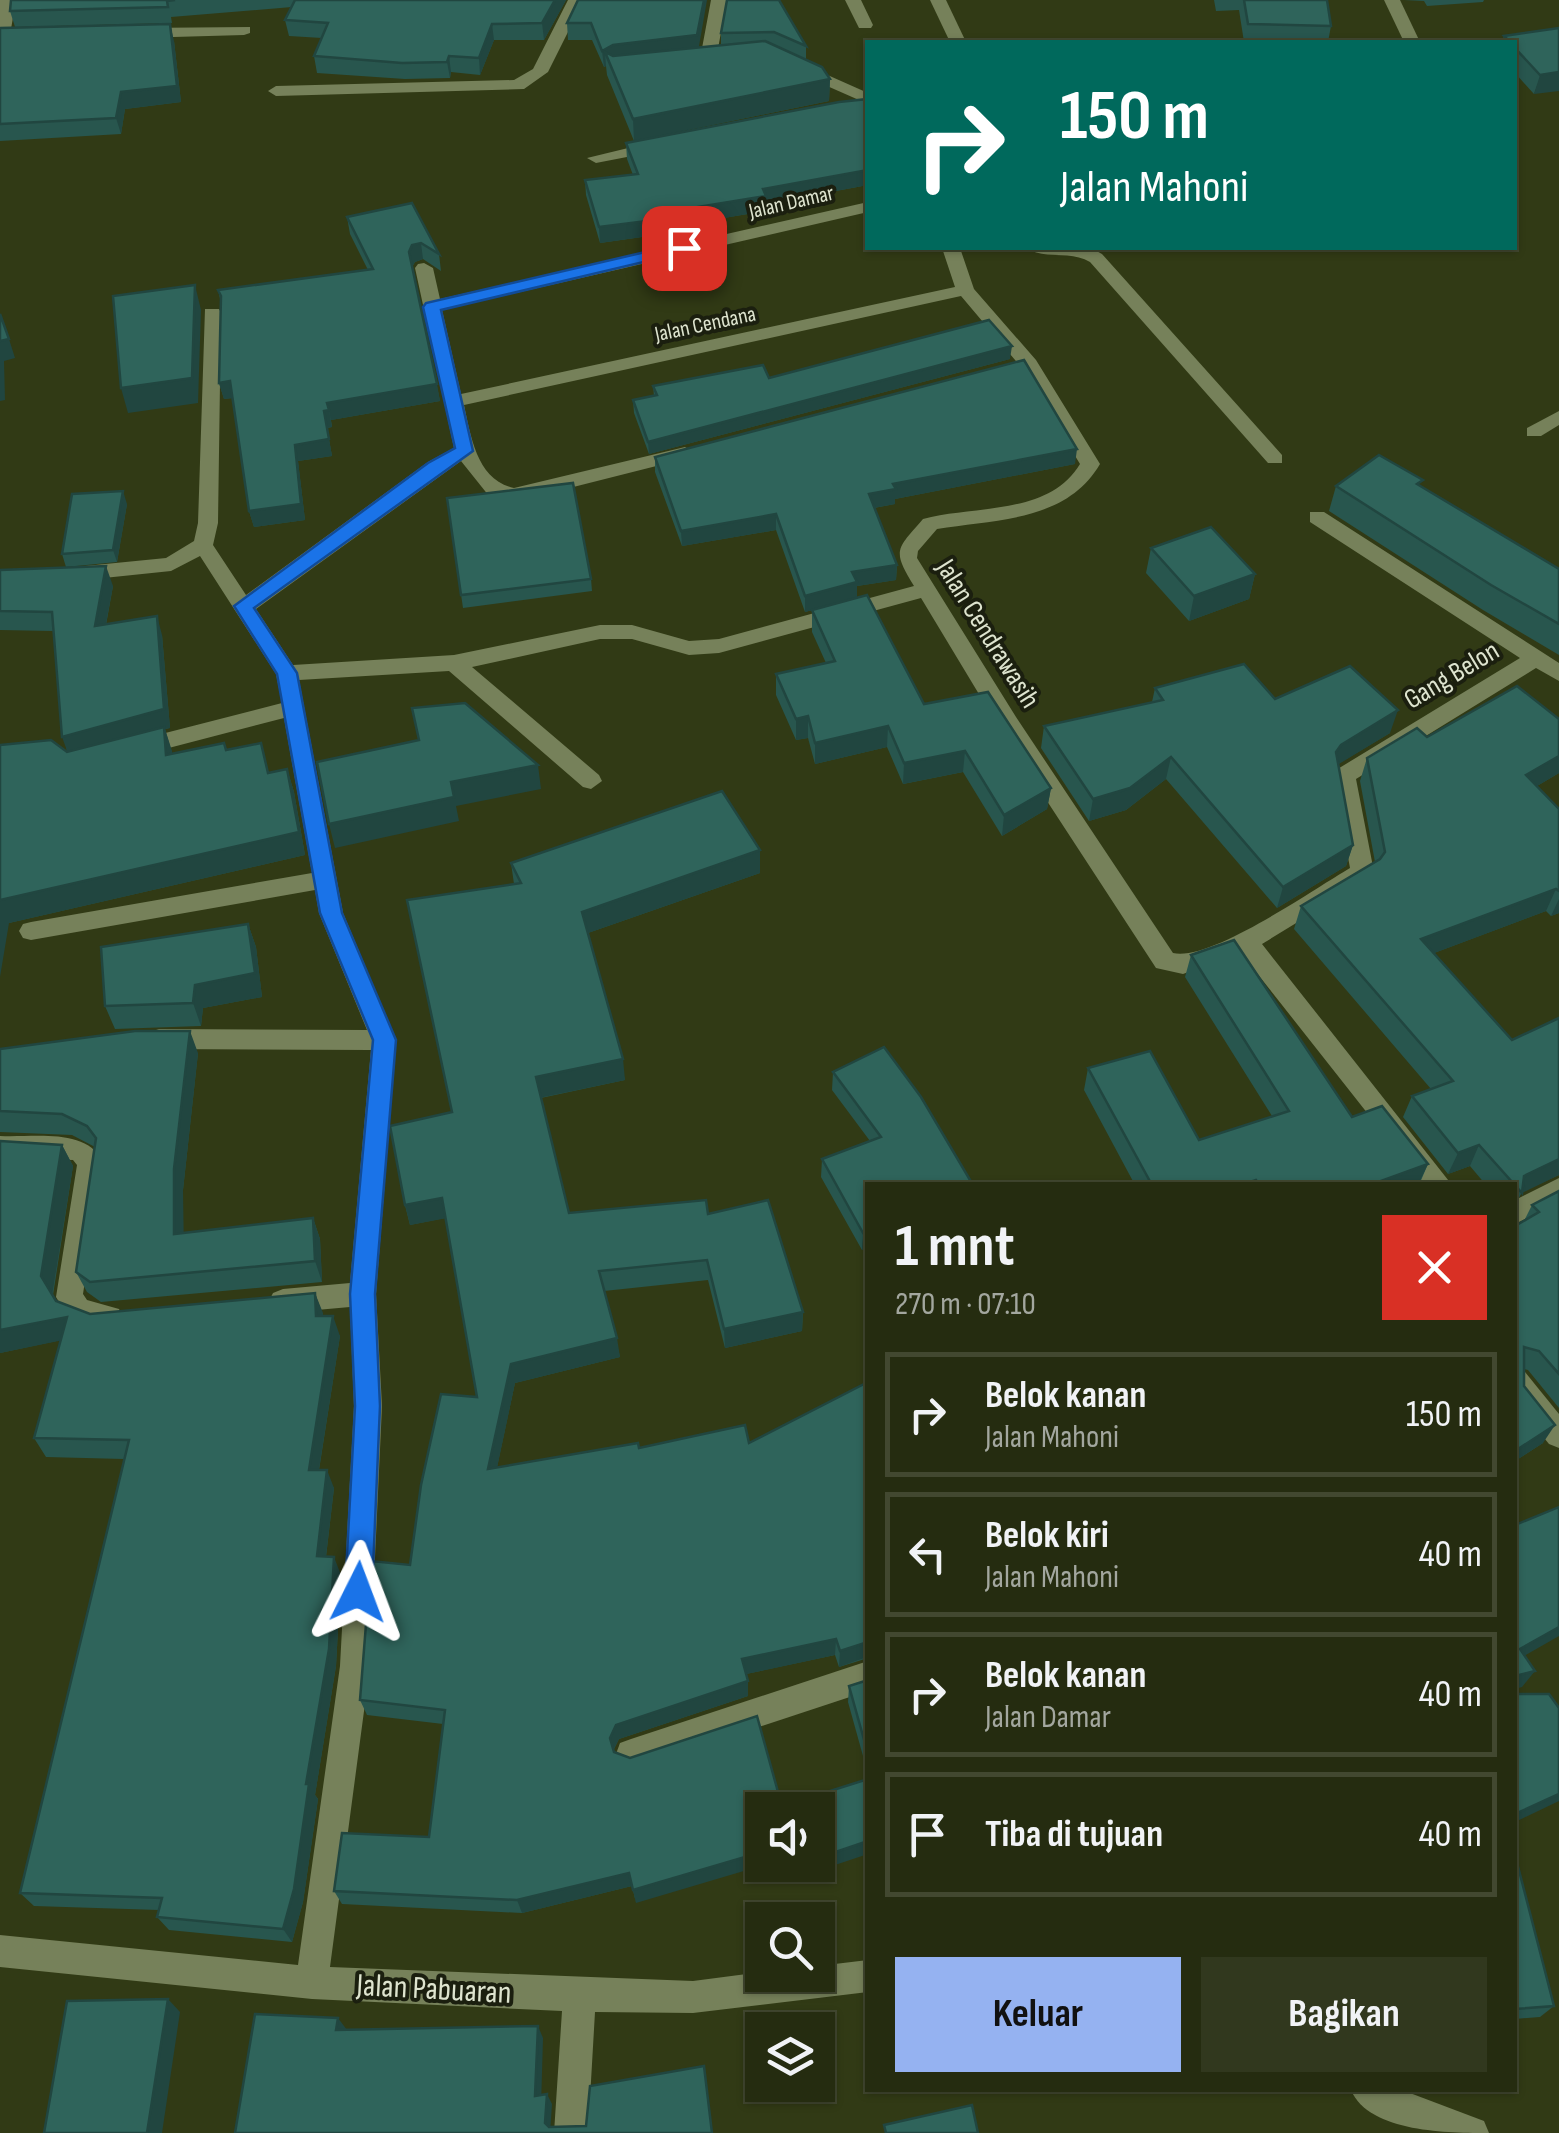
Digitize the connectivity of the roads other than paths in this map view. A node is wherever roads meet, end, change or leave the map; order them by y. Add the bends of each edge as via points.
1 (8, 0) edge
2 (576, 0) edge
3 (719, 0) edge
4 (853, 0) edge
5 (938, 0) edge
6 (1392, 0) edge
7 (865, 25) dead end
8 (244, 30) dead end
9 (126, 33) edge
10 (46, 35) edge
11 (957, 40) edge
12 (1411, 40) edge
13 (743, 56) edge
14 (708, 59) junction
15 (690, 62) edge
16 (785, 62) edge
17 (276, 91) dead end
18 (865, 100) edge
19 (865, 102) edge
20 (848, 106) edge
21 (674, 142) edge
22 (596, 158) dead end
23 (865, 207) edge
24 (952, 250) edge
25 (1068, 250) edge
26 (424, 268) edge
27 (965, 290) junction
28 (432, 307) junction
29 (212, 313) dead end
30 (455, 401) junction
31 (1559, 416) edge
32 (1534, 432) dead end
33 (704, 448) edge
34 (464, 451) junction
35 (1275, 460) dead end
36 (1317, 517) dead end
37 (203, 544) junction
38 (47, 576) edge
39 (928, 589) junction
40 (244, 606) junction
41 (1534, 659) junction
42 (454, 663) junction
43 (287, 673) junction
44 (1559, 673) edge
45 (293, 708) junction
46 (111, 755) edge
47 (591, 781) dead end
48 (324, 880) junction
49 (31, 931) dead end
50 (1246, 942) junction
51 (384, 1040) junction
52 (126, 1042) edge
53 (0, 1147) edge
54 (1437, 1182) edge
55 (1559, 1189) edge
56 (1517, 1212) edge
57 (362, 1294) junction
58 (250, 1304) edge
59 (137, 1314) edge
60 (1517, 1384) edge
61 (1559, 1435) edge
62 (865, 1677) edge
63 (631, 1754) edge
64 (0, 1951) edge
65 (865, 1976) edge
66 (312, 1983) junction
67 (580, 1995) junction
68 (1371, 2092) edge
69 (571, 2133) edge
70 (1469, 2133) edge

1 - 10 street via 4,34
2 - 17 street via 540,72 518,85
3 - 14 street
4 - 7 street
5 - 11 street
6 - 12 street
8 - 9 street
13 - 14 street
14 - 15 street
16 - 18 street
19 - 20 street
21 - 22 street
23 - 28 street, Jalan Damar
24 - 27 street, Jalan Cendrawasih
25 - 35 street via 1096,258
26 - 28 street
27 - 30 street, Jalan Cendana
27 - 39 street, Jalan Cendrawasih via 1090,464 1084,482 1064,496 927,526 907,556
28 - 30 street
29 - 37 street
30 - 34 street
31 - 32 street
33 - 34 street via 514,494 496,491
34 - 40 street
36 - 41 street
37 - 38 street via 172,564
37 - 40 street
39 - 42 street via 719,646 688,648 632,632 600,632
39 - 50 street, Jalan Cendrawasih via 1165,961 1183,964
40 - 43 street
41 - 44 street
41 - 50 street, Gang Belon via 1344,776 1362,872
42 - 43 street
42 - 47 street
43 - 45 street
45 - 46 street
45 - 48 street
48 - 49 street
48 - 51 street via 331,913
50 - 54 street
51 - 52 street
51 - 57 street
53 - 59 street via 78,1150 87,1156 69,1297 78,1310 100,1318
55 - 56 street
57 - 58 street
57 - 66 street via 368,1406 354,1666
60 - 61 street
62 - 63 street
64 - 66 street, Jalan Pabuaran
65 - 67 street, Jalan Pabuaran via 693,1997
66 - 67 street, Jalan Pabuaran
67 - 69 street
68 - 70 street

